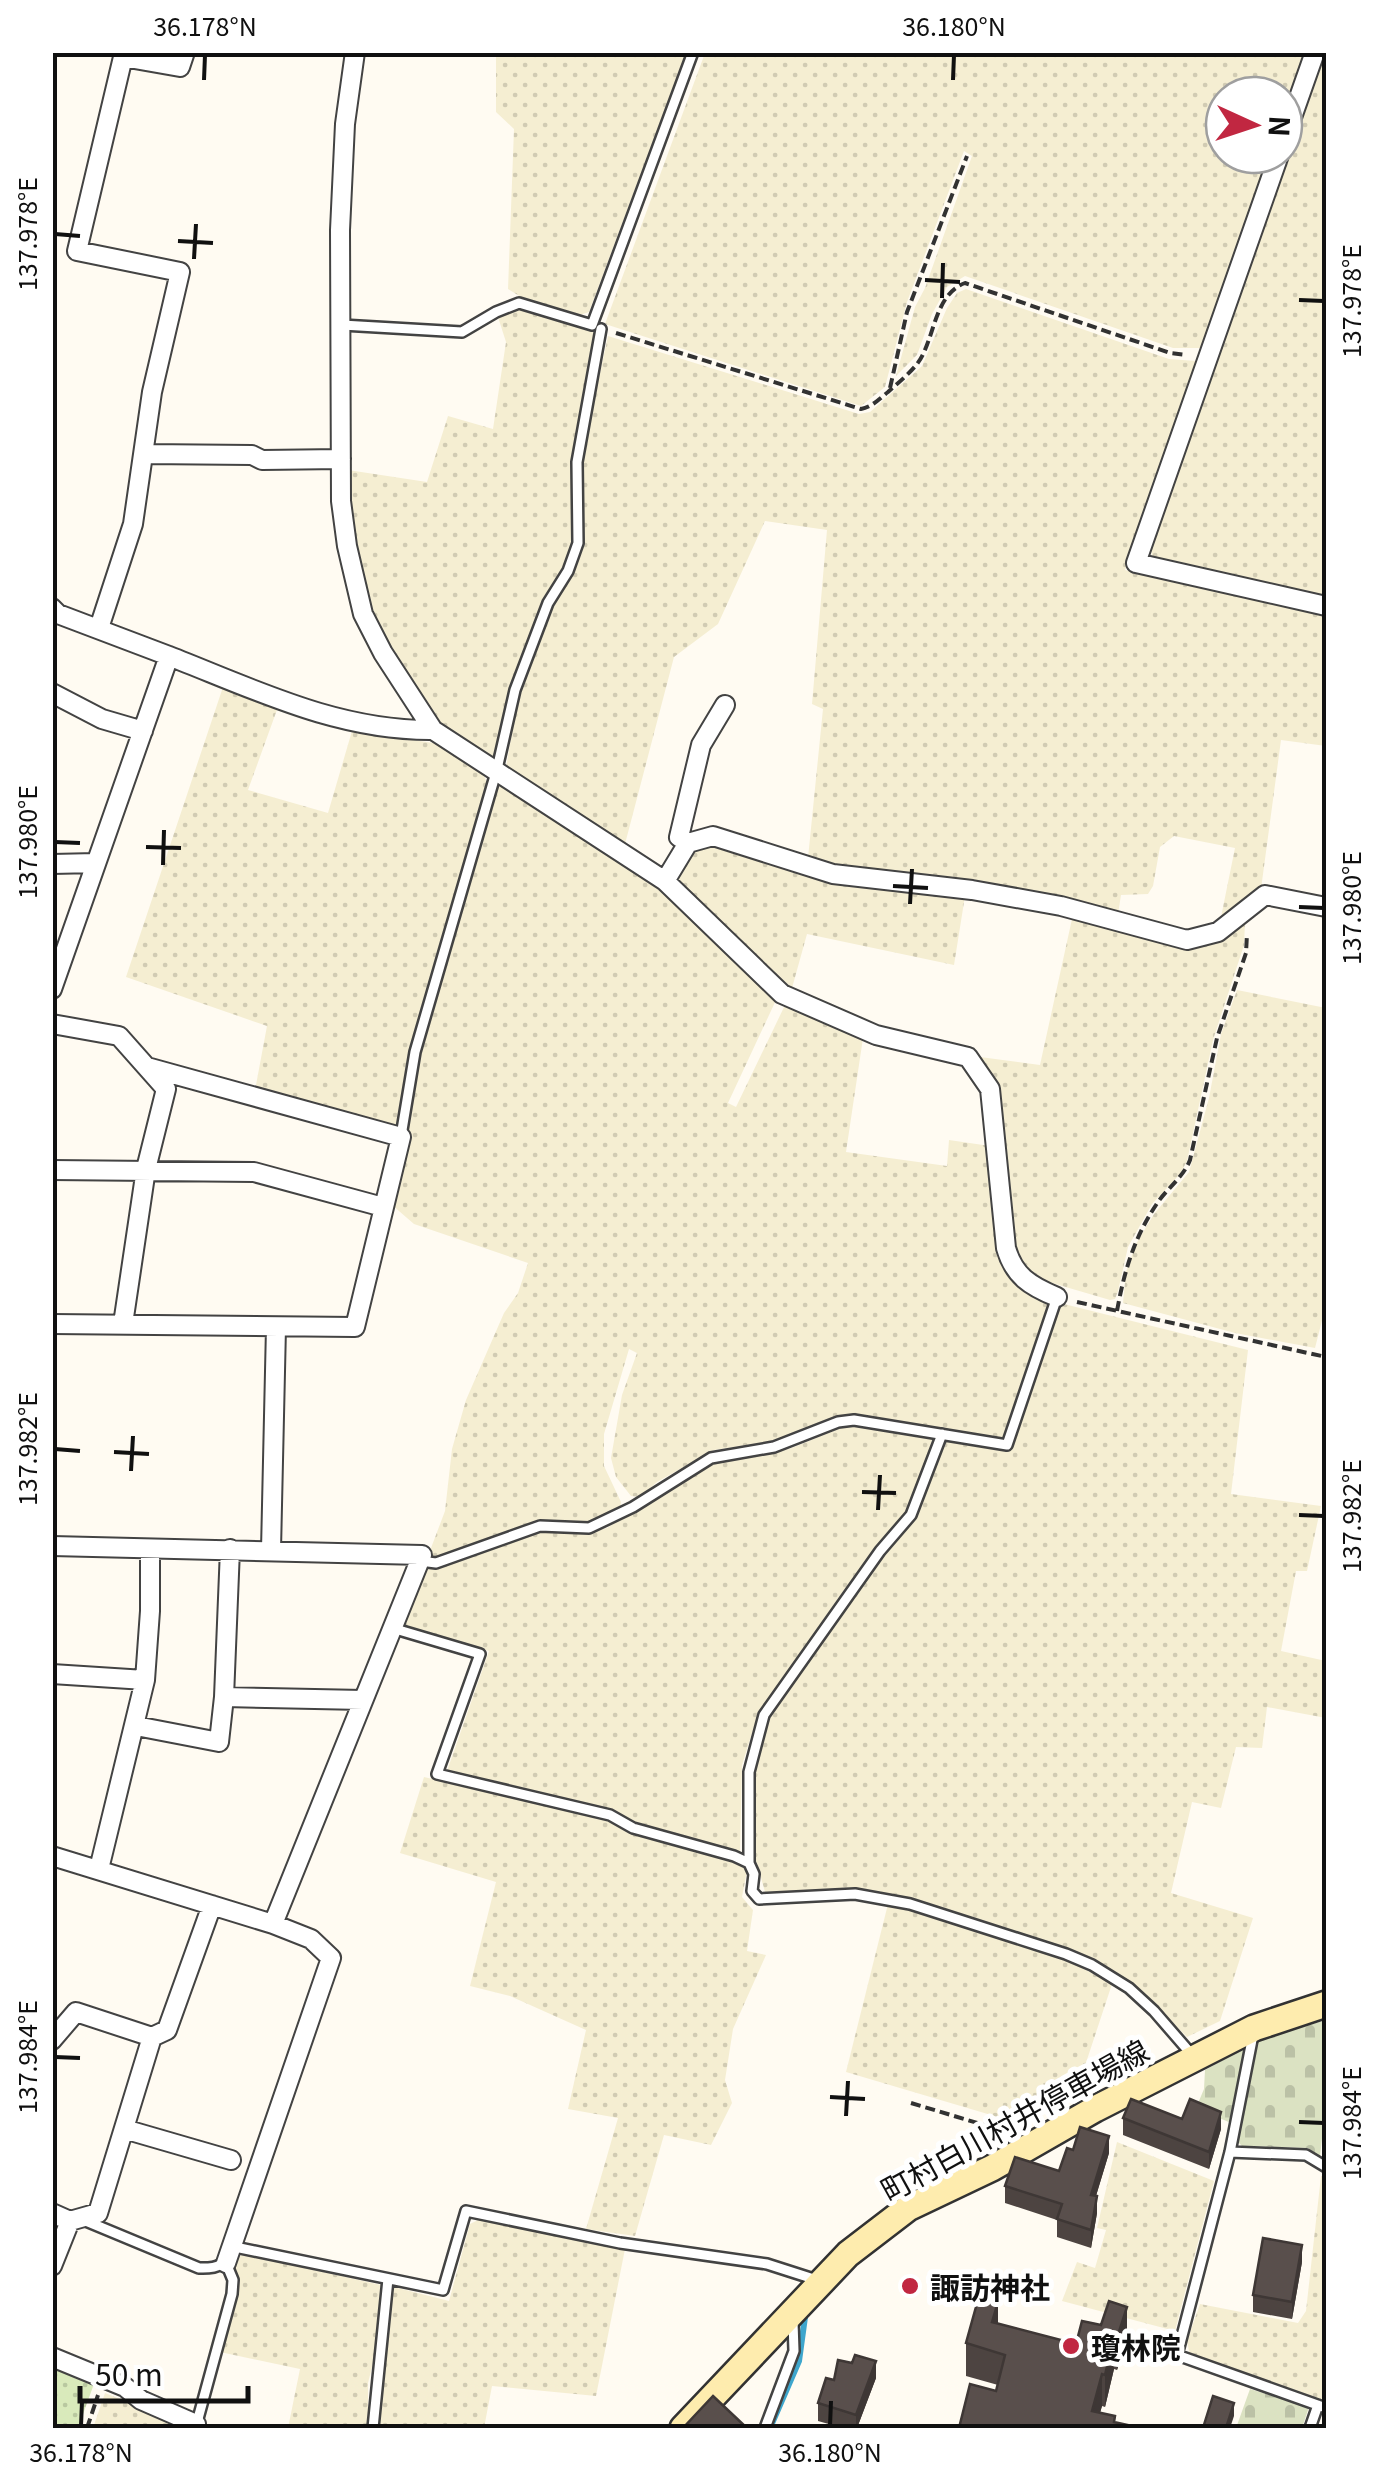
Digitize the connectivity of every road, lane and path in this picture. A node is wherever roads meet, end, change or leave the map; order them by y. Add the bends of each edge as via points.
1 (185, 52) edge
2 (355, 52) edge
3 (694, 52) edge
4 (1315, 52) edge
5 (114, 55) edge
6 (1304, 83) edge
7 (967, 156) dead end
8 (1272, 175) edge
9 (342, 325) junction
10 (601, 329) joint
11 (1207, 357) junction
12 (889, 391) junction
13 (146, 454) junction
14 (341, 459) junction
15 (1326, 606) edge
16 (52, 608) edge
17 (99, 628) junction
18 (168, 656) junction
19 (52, 692) edge
20 (725, 705) dead end
21 (433, 730) junction
22 (142, 731) junction
23 (497, 769) junction
24 (688, 842) junction
25 (52, 864) edge
26 (96, 864) junction
27 (665, 882) junction
28 (1326, 907) edge
29 (1248, 908) junction
30 (52, 990) edge
31 (52, 1024) edge
32 (147, 1067) junction
33 (401, 1137) junction
34 (52, 1170) edge
35 (146, 1170) junction
36 (383, 1207) junction
37 (1057, 1297) junction
38 (1117, 1310) junction
39 (52, 1324) edge
40 (123, 1324) junction
41 (276, 1327) junction
42 (1326, 1358) edge
43 (942, 1434) junction
44 (52, 1546) edge
45 (150, 1549) junction
46 (230, 1549) junction
47 (271, 1550) junction
48 (420, 1561) junction
49 (392, 1628) junction
50 (52, 1674) edge
51 (144, 1680) junction
52 (224, 1697) junction
53 (363, 1700) junction
54 (136, 1726) junction
55 (54, 1859) edge
56 (750, 1863) junction
57 (100, 1869) junction
58 (212, 1905) junction
59 (274, 1924) junction
60 (1326, 2004) edge
61 (1254, 2028) junction
62 (152, 2037) junction
63 (52, 2040) edge
64 (1195, 2058) junction
65 (911, 2102) dead end
66 (124, 2129) junction
67 (1028, 2147) junction
68 (1230, 2152) junction
69 (231, 2160) dead end
70 (1326, 2167) edge
71 (67, 2218) edge
72 (226, 2263) junction
73 (52, 2266) edge
74 (388, 2279) junction
75 (822, 2282) junction
76 (792, 2312) junction
77 (52, 2357) edge
78 (104, 2378) junction
79 (1322, 2407) edge
80 (196, 2426) edge
81 (86, 2428) edge
82 (373, 2428) edge
83 (683, 2428) edge
84 (765, 2428) edge
85 (1310, 2428) edge

1 - 5 street via 180,67
2 - 9 street via 345,124
3 - 9 lane via 592,325 519,303 462,332
4 - 6 street
5 - 13 street via 77,251 180,272 152,392
7 - 12 path via 908,312
8 - 11 street
9 - 14 street
10 - 12 path via 861,409
10 - 23 lane via 578,462 578,543 515,690
11 - 12 path via 1170,353 965,283 937,316 919,362
11 - 15 street via 1136,564
13 - 14 street
13 - 17 street via 133,524
14 - 21 street via 347,546 364,614
16 - 17 street
17 - 18 street
18 - 21 street via 306,710 390,730
18 - 22 street
19 - 22 street
20 - 24 street via 701,745 679,838
21 - 23 street
22 - 26 street
23 - 27 street
23 - 33 lane via 415,1052
24 - 27 street
24 - 29 street via 713,836 834,874 1061,906 1188,940 1218,932
25 - 26 street
26 - 30 street
27 - 37 street via 782,994 876,1035 968,1057 990,1090 1012,1269 1033,1288
28 - 29 street via 1266,895
29 - 38 path via 1246,953 1190,1160 1134,1242
31 - 32 street via 119,1036
32 - 33 street
32 - 35 street via 166,1090
33 - 36 street
34 - 35 street
35 - 36 street via 254,1172
35 - 40 street
36 - 41 street via 355,1327
37 - 38 path
37 - 43 lane via 1007,1445
38 - 42 path
39 - 40 street
40 - 41 street
41 - 47 street
43 - 48 lane via 838,1422 774,1447 712,1458 588,1528 540,1526 436,1563
43 - 56 lane via 911,1515 764,1715 748,1772
44 - 45 street
45 - 46 street
45 - 51 street
46 - 47 street
46 - 52 street
47 - 48 street via 422,1555
48 - 49 street
49 - 53 street
49 - 56 lane via 480,1654 438,1774 610,1815
50 - 51 street
51 - 54 street
52 - 53 street
52 - 54 street via 219,1742
53 - 59 street
54 - 57 street
55 - 57 street
56 - 64 lane via 759,1899 855,1894 910,1904 1092,1965 1130,1988
57 - 58 street
58 - 59 street
58 - 62 street via 167,2030
59 - 72 street via 311,1939 331,1958
60 - 61 main road, 町村白川村井停車場線
61 - 64 main road, 町村白川村井停車場線
61 - 68 lane
62 - 63 street via 76,2012
62 - 66 street
64 - 67 main road, 町村白川村井停車場線
65 - 67 path via 1016,2135
66 - 69 street
66 - 71 street via 98,2213
67 - 75 main road, 町村白川村井停車場線 via 908,2208
68 - 70 lane via 1306,2155
68 - 79 lane via 1177,2355
71 - 72 lane via 199,2268
71 - 73 street
72 - 74 lane via 236,2247
72 - 80 lane via 232,2294
74 - 75 lane via 443,2290 466,2211 766,2264
74 - 82 lane
75 - 76 main road, 町村白川村井停車場線
76 - 83 main road, 町村白川村井停車場線
76 - 84 lane via 794,2351
77 - 78 street
78 - 80 street
78 - 81 path
79 - 85 lane

